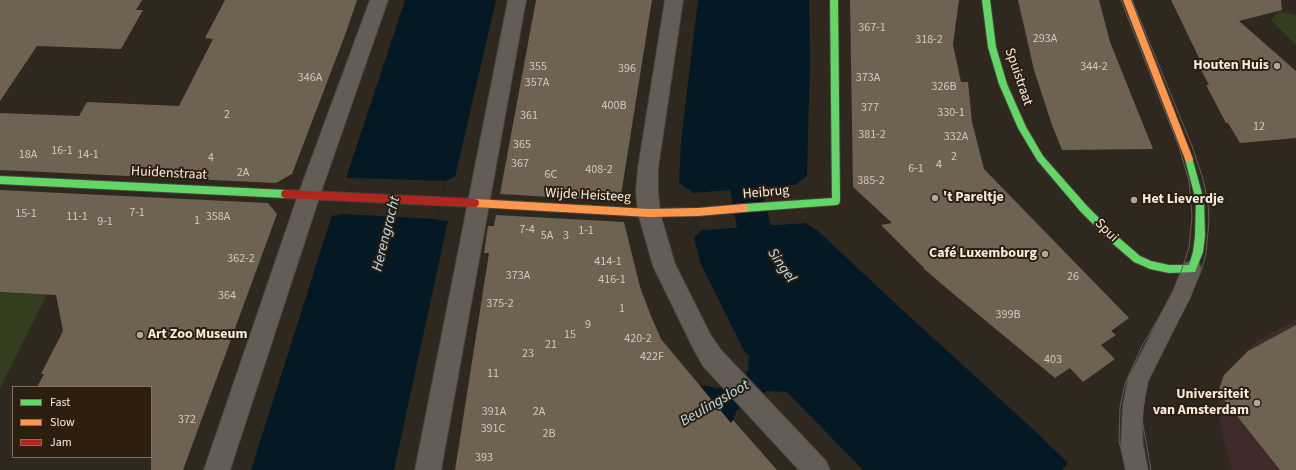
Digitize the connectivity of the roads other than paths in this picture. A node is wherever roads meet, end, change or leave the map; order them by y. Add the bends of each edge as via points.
1 (379, 0) edge
2 (517, 0) edge
3 (674, 0) edge
4 (834, 0) edge
5 (986, 0) edge
6 (1127, 0) edge
7 (1040, 158) joint
8 (0, 180) edge
9 (309, 195) junction
10 (478, 203) junction
11 (698, 212) joint
12 (649, 213) junction
13 (1192, 269) junction
14 (217, 470) edge
15 (428, 470) edge
16 (817, 470) edge
17 (1137, 470) edge

1 - 9 street
2 - 10 street
3 - 12 street via 648,168
4 - 11 street, Heibrug via 836,202
5 - 7 street, Spuistraat via 992,47 1003,84 1022,128
6 - 13 street via 1189,155 1196,180 1200,218 1198,252
7 - 13 street, Spui via 1084,209 1137,259 1169,269
8 - 9 street, Huidenstraat
9 - 10 street, Huidenstraat
9 - 14 street
10 - 12 street, Wijde Heisteeg
10 - 15 street
11 - 12 street, Wijde Heisteeg
12 - 16 street via 664,266 712,358
13 - 17 lane via 1138,380 1133,406 1132,445

